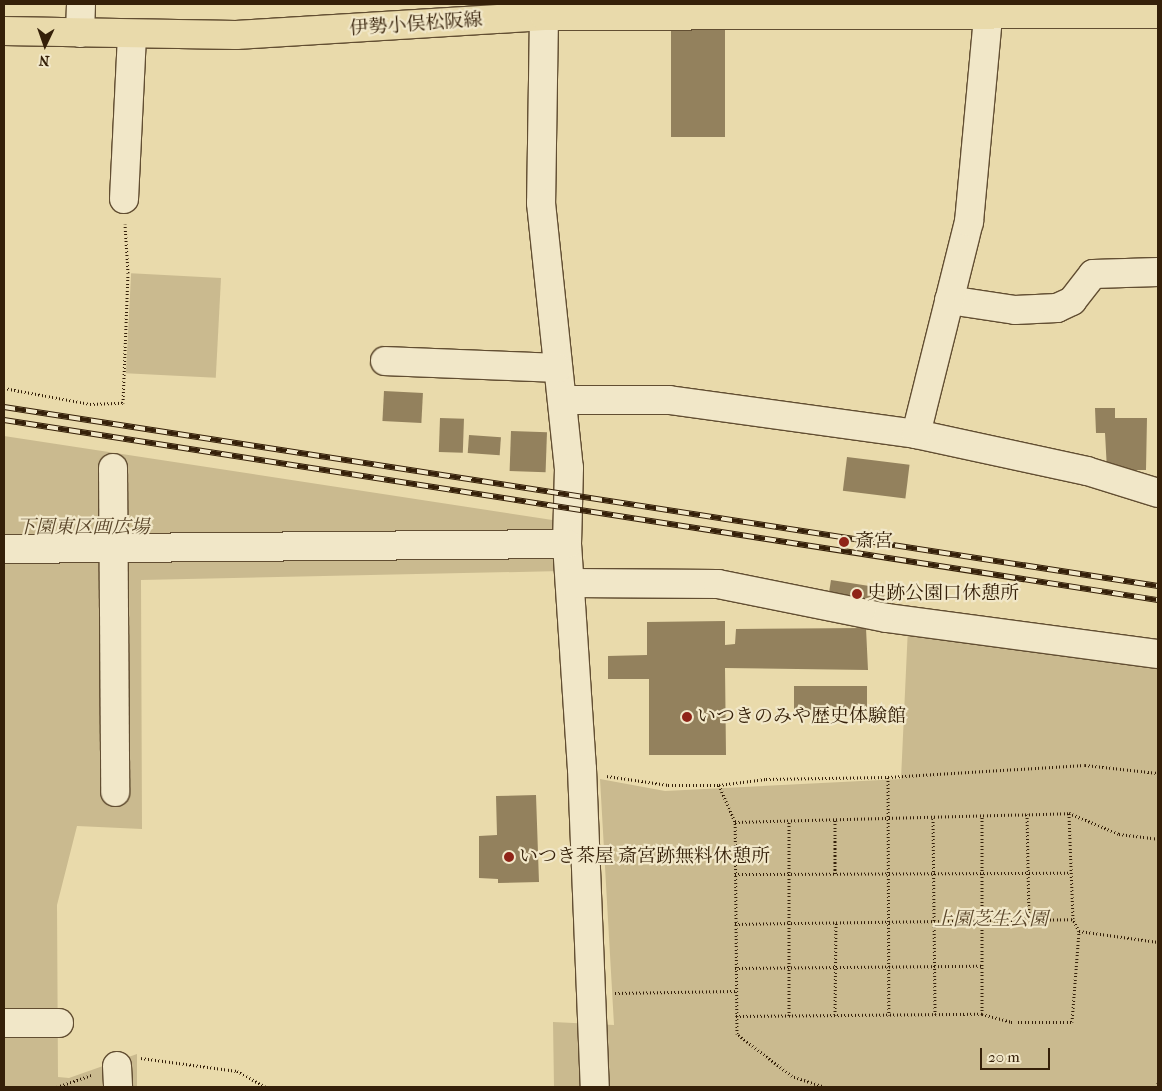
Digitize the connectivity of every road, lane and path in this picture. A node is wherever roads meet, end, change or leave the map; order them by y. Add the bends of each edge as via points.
1 (81, 4) edge
2 (781, 9) edge
3 (1158, 14) edge
4 (544, 16) junction
5 (988, 16) junction
6 (4, 31) edge
7 (80, 33) junction
8 (132, 34) junction
9 (124, 199) joint
10 (1158, 272) edge
11 (949, 300) junction
12 (385, 361) dead end
13 (558, 368) junction
14 (4, 388) edge
15 (562, 400) junction
16 (916, 434) junction
17 (113, 468) dead end
18 (1158, 493) edge
19 (567, 544) junction
20 (113, 548) junction
21 (4, 549) edge
22 (571, 583) junction
23 (1158, 654) edge
24 (582, 769) junction
25 (1158, 773) edge
26 (888, 776) junction
27 (719, 785) junction
28 (115, 792) dead end
29 (1069, 813) junction
30 (1027, 814) junction
31 (982, 817) junction
32 (933, 818) junction
33 (888, 819) junction
34 (835, 820) junction
35 (789, 821) junction
36 (735, 822) junction
37 (1158, 839) edge
38 (735, 874) junction
39 (789, 874) junction
40 (835, 874) junction
41 (888, 874) junction
42 (934, 874) junction
43 (982, 874) junction
44 (1028, 874) junction
45 (1071, 874) junction
46 (1029, 919) junction
47 (1073, 919) junction
48 (982, 920) junction
49 (935, 921) junction
50 (888, 922) junction
51 (789, 923) junction
52 (836, 923) junction
53 (735, 924) junction
54 (1079, 931) junction
55 (1158, 942) edge
56 (982, 966) junction
57 (889, 967) junction
58 (935, 967) junction
59 (735, 968) junction
60 (789, 968) junction
61 (836, 968) junction
62 (735, 991) junction
63 (592, 994) junction
64 (935, 1014) junction
65 (982, 1014) junction
66 (835, 1015) junction
67 (889, 1015) junction
68 (736, 1016) junction
69 (789, 1016) junction
70 (4, 1023) edge
71 (59, 1023) dead end
72 (118, 1077) edge
73 (1158, 1084) edge
74 (57, 1087) edge
75 (266, 1087) edge
76 (595, 1087) edge
77 (824, 1087) edge
78 (1156, 1087) edge

1 - 7 street
2 - 4 main road, 伊勢小俣松阪線
2 - 5 main road, 伊勢小俣松阪線
3 - 5 main road, 伊勢小俣松阪線
4 - 8 main road, 伊勢小俣松阪線 via 341,31
4 - 13 street via 541,202
5 - 11 street via 969,222
6 - 7 main road, 伊勢小俣松阪線
7 - 8 main road, 伊勢小俣松阪線
8 - 9 street
9 - 14 path via 128,273 123,403 90,404
10 - 11 street via 1093,274 1072,301 1057,308 1015,310
11 - 16 street
12 - 13 street
13 - 15 street
15 - 16 street via 669,400
15 - 19 street via 569,468
16 - 18 street via 1087,471
17 - 20 street
19 - 20 street
19 - 22 street
20 - 21 street
20 - 28 street
22 - 23 street via 718,584 887,618
22 - 24 street
24 - 27 path via 668,785
24 - 63 street
25 - 26 path via 1086,764
26 - 27 path via 766,779
26 - 33 path
27 - 36 path
29 - 30 path
29 - 37 path via 1119,834
29 - 45 path
30 - 31 path
30 - 44 path
31 - 32 path
31 - 43 path
32 - 33 path
32 - 42 path
33 - 34 path
33 - 41 path
34 - 35 path
34 - 40 path
35 - 36 path
35 - 39 path
36 - 38 path
38 - 39 path
38 - 53 path
39 - 40 path
39 - 51 path
40 - 41 path
41 - 42 path
41 - 50 path
42 - 43 path
42 - 49 path
43 - 44 path
43 - 48 path
44 - 45 path
44 - 46 path
45 - 47 path
46 - 47 path
46 - 48 path
47 - 54 path
48 - 49 path
48 - 56 path
49 - 50 path
49 - 58 path
50 - 52 path
50 - 57 path
51 - 52 path
51 - 53 path
51 - 60 path
52 - 61 path
53 - 59 path
54 - 55 path
54 - 65 path via 1072,1022 1011,1022
56 - 58 path
56 - 65 path
57 - 58 path
57 - 61 path
57 - 67 path
58 - 64 path
59 - 60 path
59 - 62 path
60 - 61 path
60 - 69 path
61 - 66 path
62 - 63 path
62 - 68 path
63 - 76 street
64 - 65 path
64 - 67 path
66 - 67 path
66 - 69 path
68 - 69 path
68 - 77 path via 737,1034 792,1076
70 - 71 street
72 - 74 path
72 - 75 path via 142,1058 237,1071
73 - 78 path

